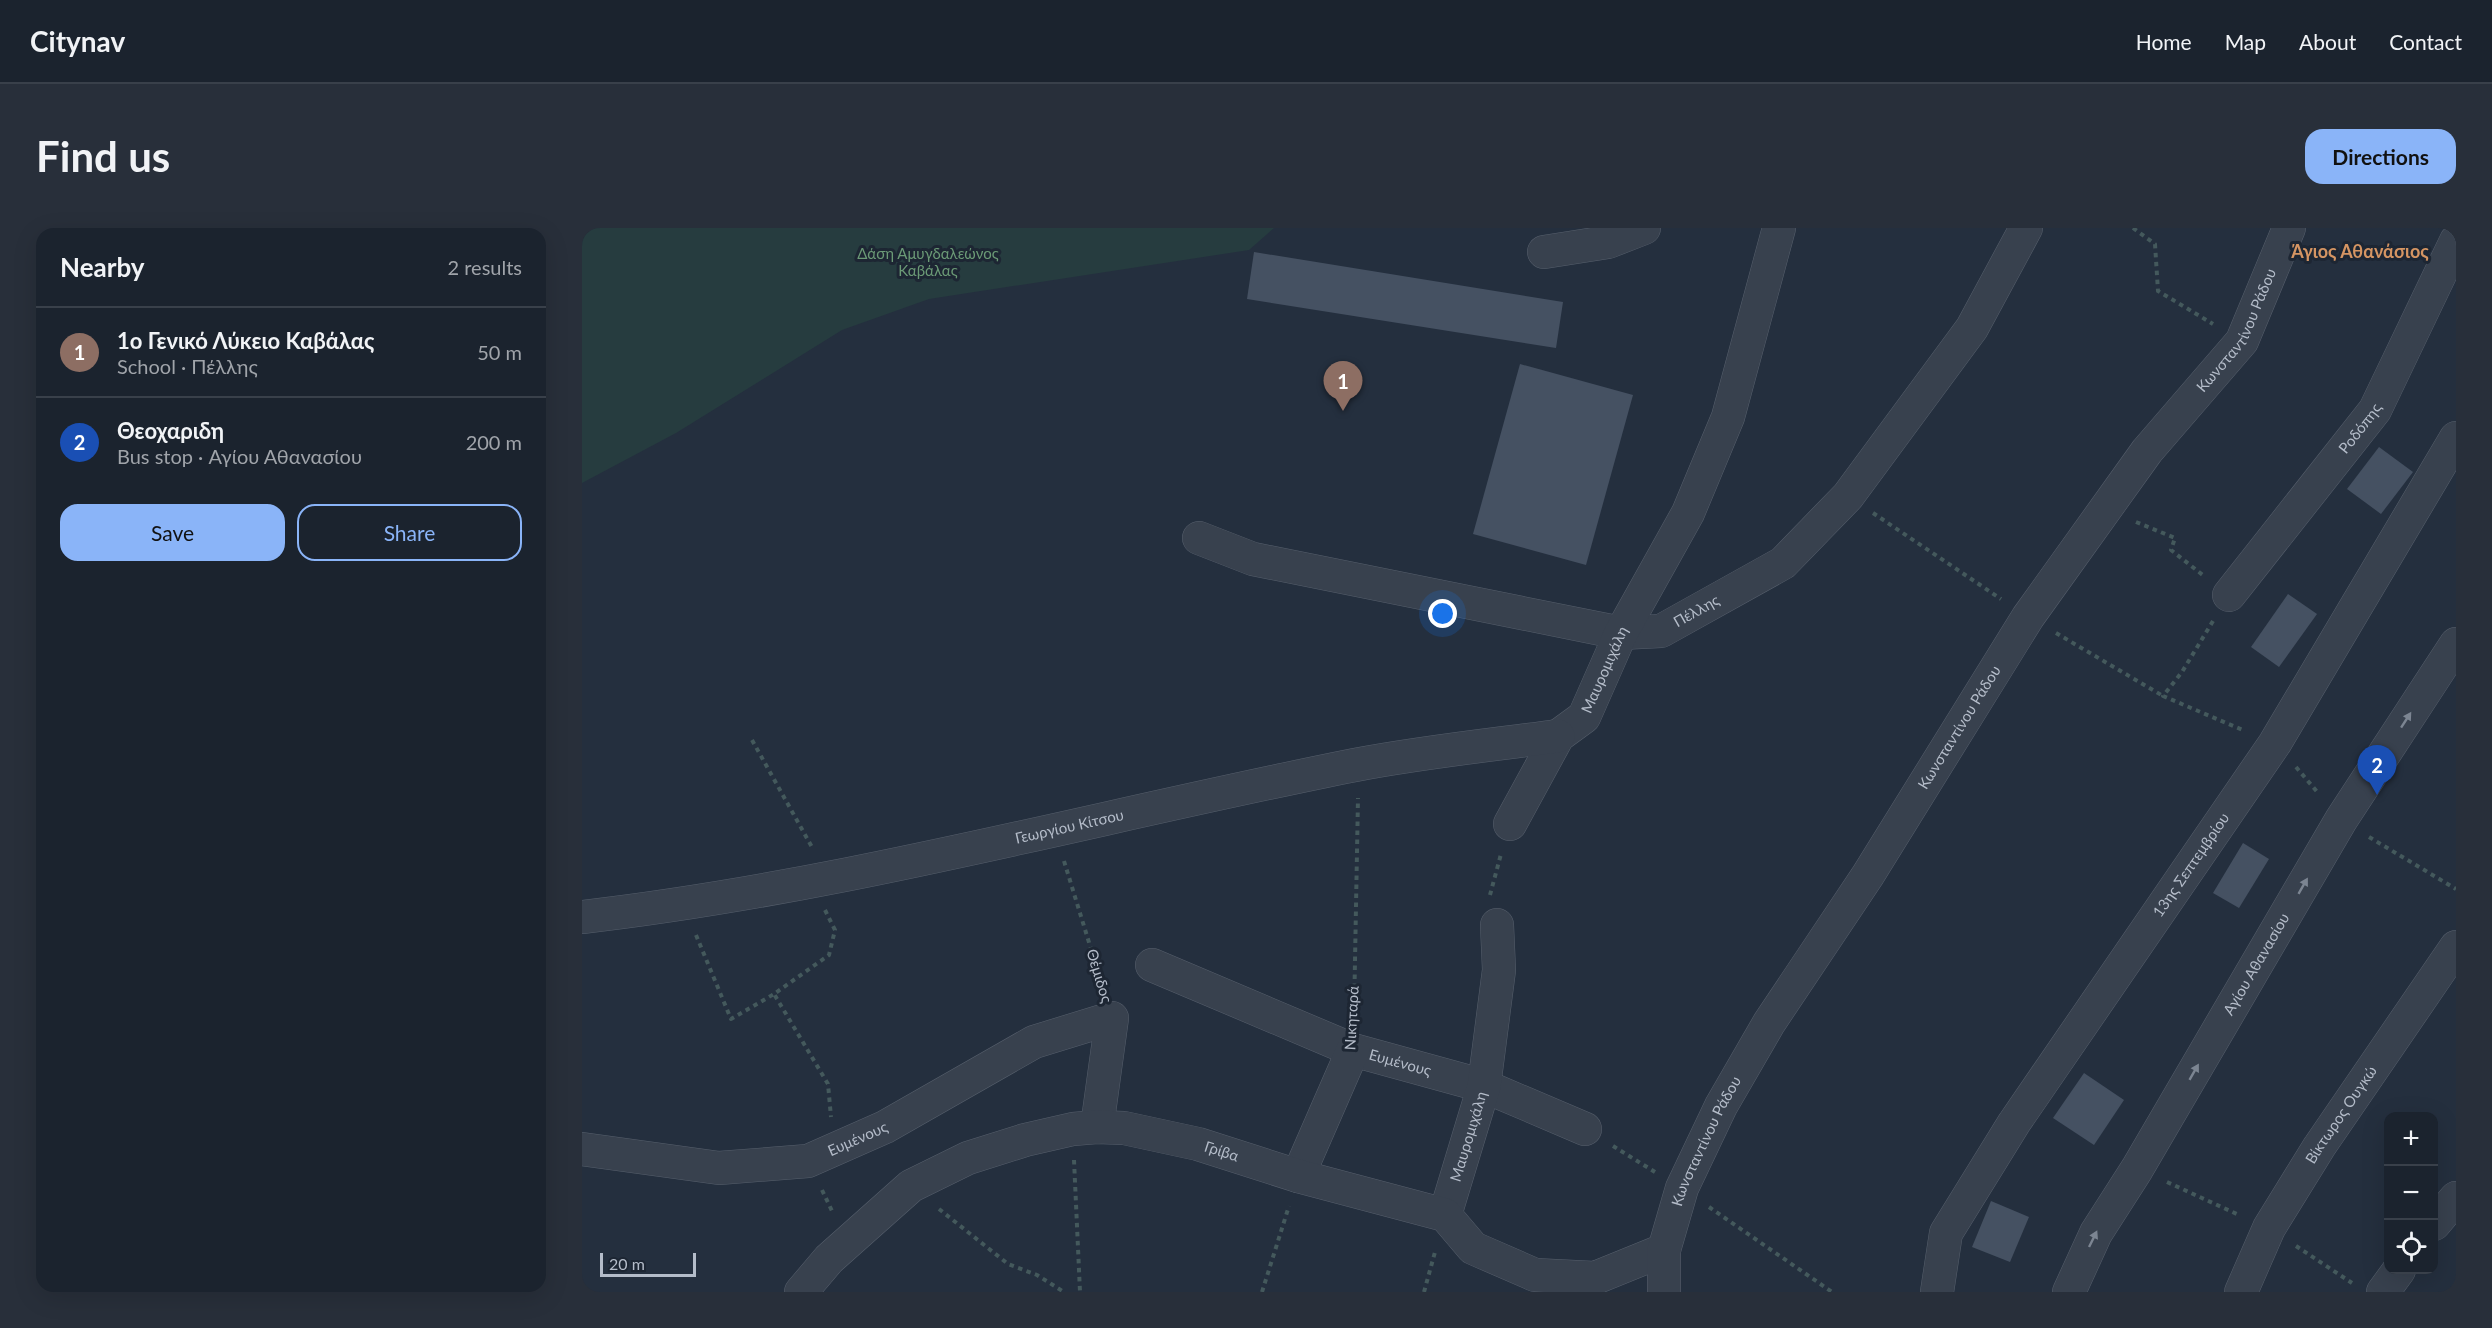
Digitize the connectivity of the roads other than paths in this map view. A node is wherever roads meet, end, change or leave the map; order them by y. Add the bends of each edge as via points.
1 (1644, 228) edge
2 (1779, 228) edge
3 (2026, 228) edge
4 (2289, 228) edge
5 (2456, 241) edge
6 (1545, 252) dead end
7 (2456, 438) edge
8 (1199, 538) dead end
9 (2229, 595) road end
10 (1621, 633) junction
11 (2456, 644) edge
12 (1558, 736) junction
13 (1510, 824) road end
14 (582, 916) edge
15 (1497, 925) road end
16 (2456, 947) edge
17 (1152, 965) dead end
18 (1112, 1018) joint
19 (1353, 1050) junction
20 (1484, 1086) junction
21 (1085, 1128) junction
22 (1585, 1129) dead end
23 (582, 1149) edge
24 (1298, 1176) junction
25 (2456, 1198) edge
26 (1445, 1215) junction
27 (2437, 1220) edge
28 (1664, 1250) junction
29 (2396, 1274) edge
30 (801, 1292) edge
31 (1664, 1292) edge
32 (1937, 1292) edge
33 (2069, 1292) edge
34 (2241, 1292) edge
35 (2383, 1292) edge

1 - 6 street via 1608,242
2 - 10 street, Μαυρομιχάλη via 1728,417 1689,513
3 - 10 street, Πέλλης via 1972,328 1848,496 1783,563 1661,631
4 - 28 street, Κωνσταντίνου Ράδου via 2242,341 2147,451 2028,617 1868,875 1769,1023 1721,1106 1682,1188
5 - 9 street, Ροδόπης via 2375,410
7 - 32 street, 13ης Σεπτεμβρίου via 2275,743 2014,1123 1952,1223 1946,1233
8 - 10 street, Πέλλης via 1253,558
10 - 12 street, Μαυρομιχάλη via 1584,717
33 -> 11 street, Αγίου Αθανασίου via 2096,1233 2341,820
12 - 13 street, Μαυρομιχάλη
12 - 14 street, Γεωργίου Κίτσου via 1359,764 820,880 684,905
15 - 20 street, Μαυρομιχάλη via 1499,970
16 - 34 street, Βίκτωρος Ουγκώ via 2269,1228
17 - 19 street, Ευμένους
18 - 21 street, Θέμιδος
18 - 23 street, Ευμένους via 1034,1042 885,1127 821,1155 719,1168
19 - 20 street, Ευμένους
19 - 24 street, Νικηταρά
20 - 22 street, Ευμένους
20 - 26 street, Μαυρομιχάλη
21 - 24 street, Γρίβα via 1124,1128 1198,1144
21 - 30 street, Γρίβα via 1025,1140 968,1158 910,1186
24 - 26 street, Γρίβα
25 - 27 street
26 - 28 street via 1473,1248 1535,1275 1595,1278
28 - 31 street, Κωνσταντίνου Ράδου
29 - 35 street

